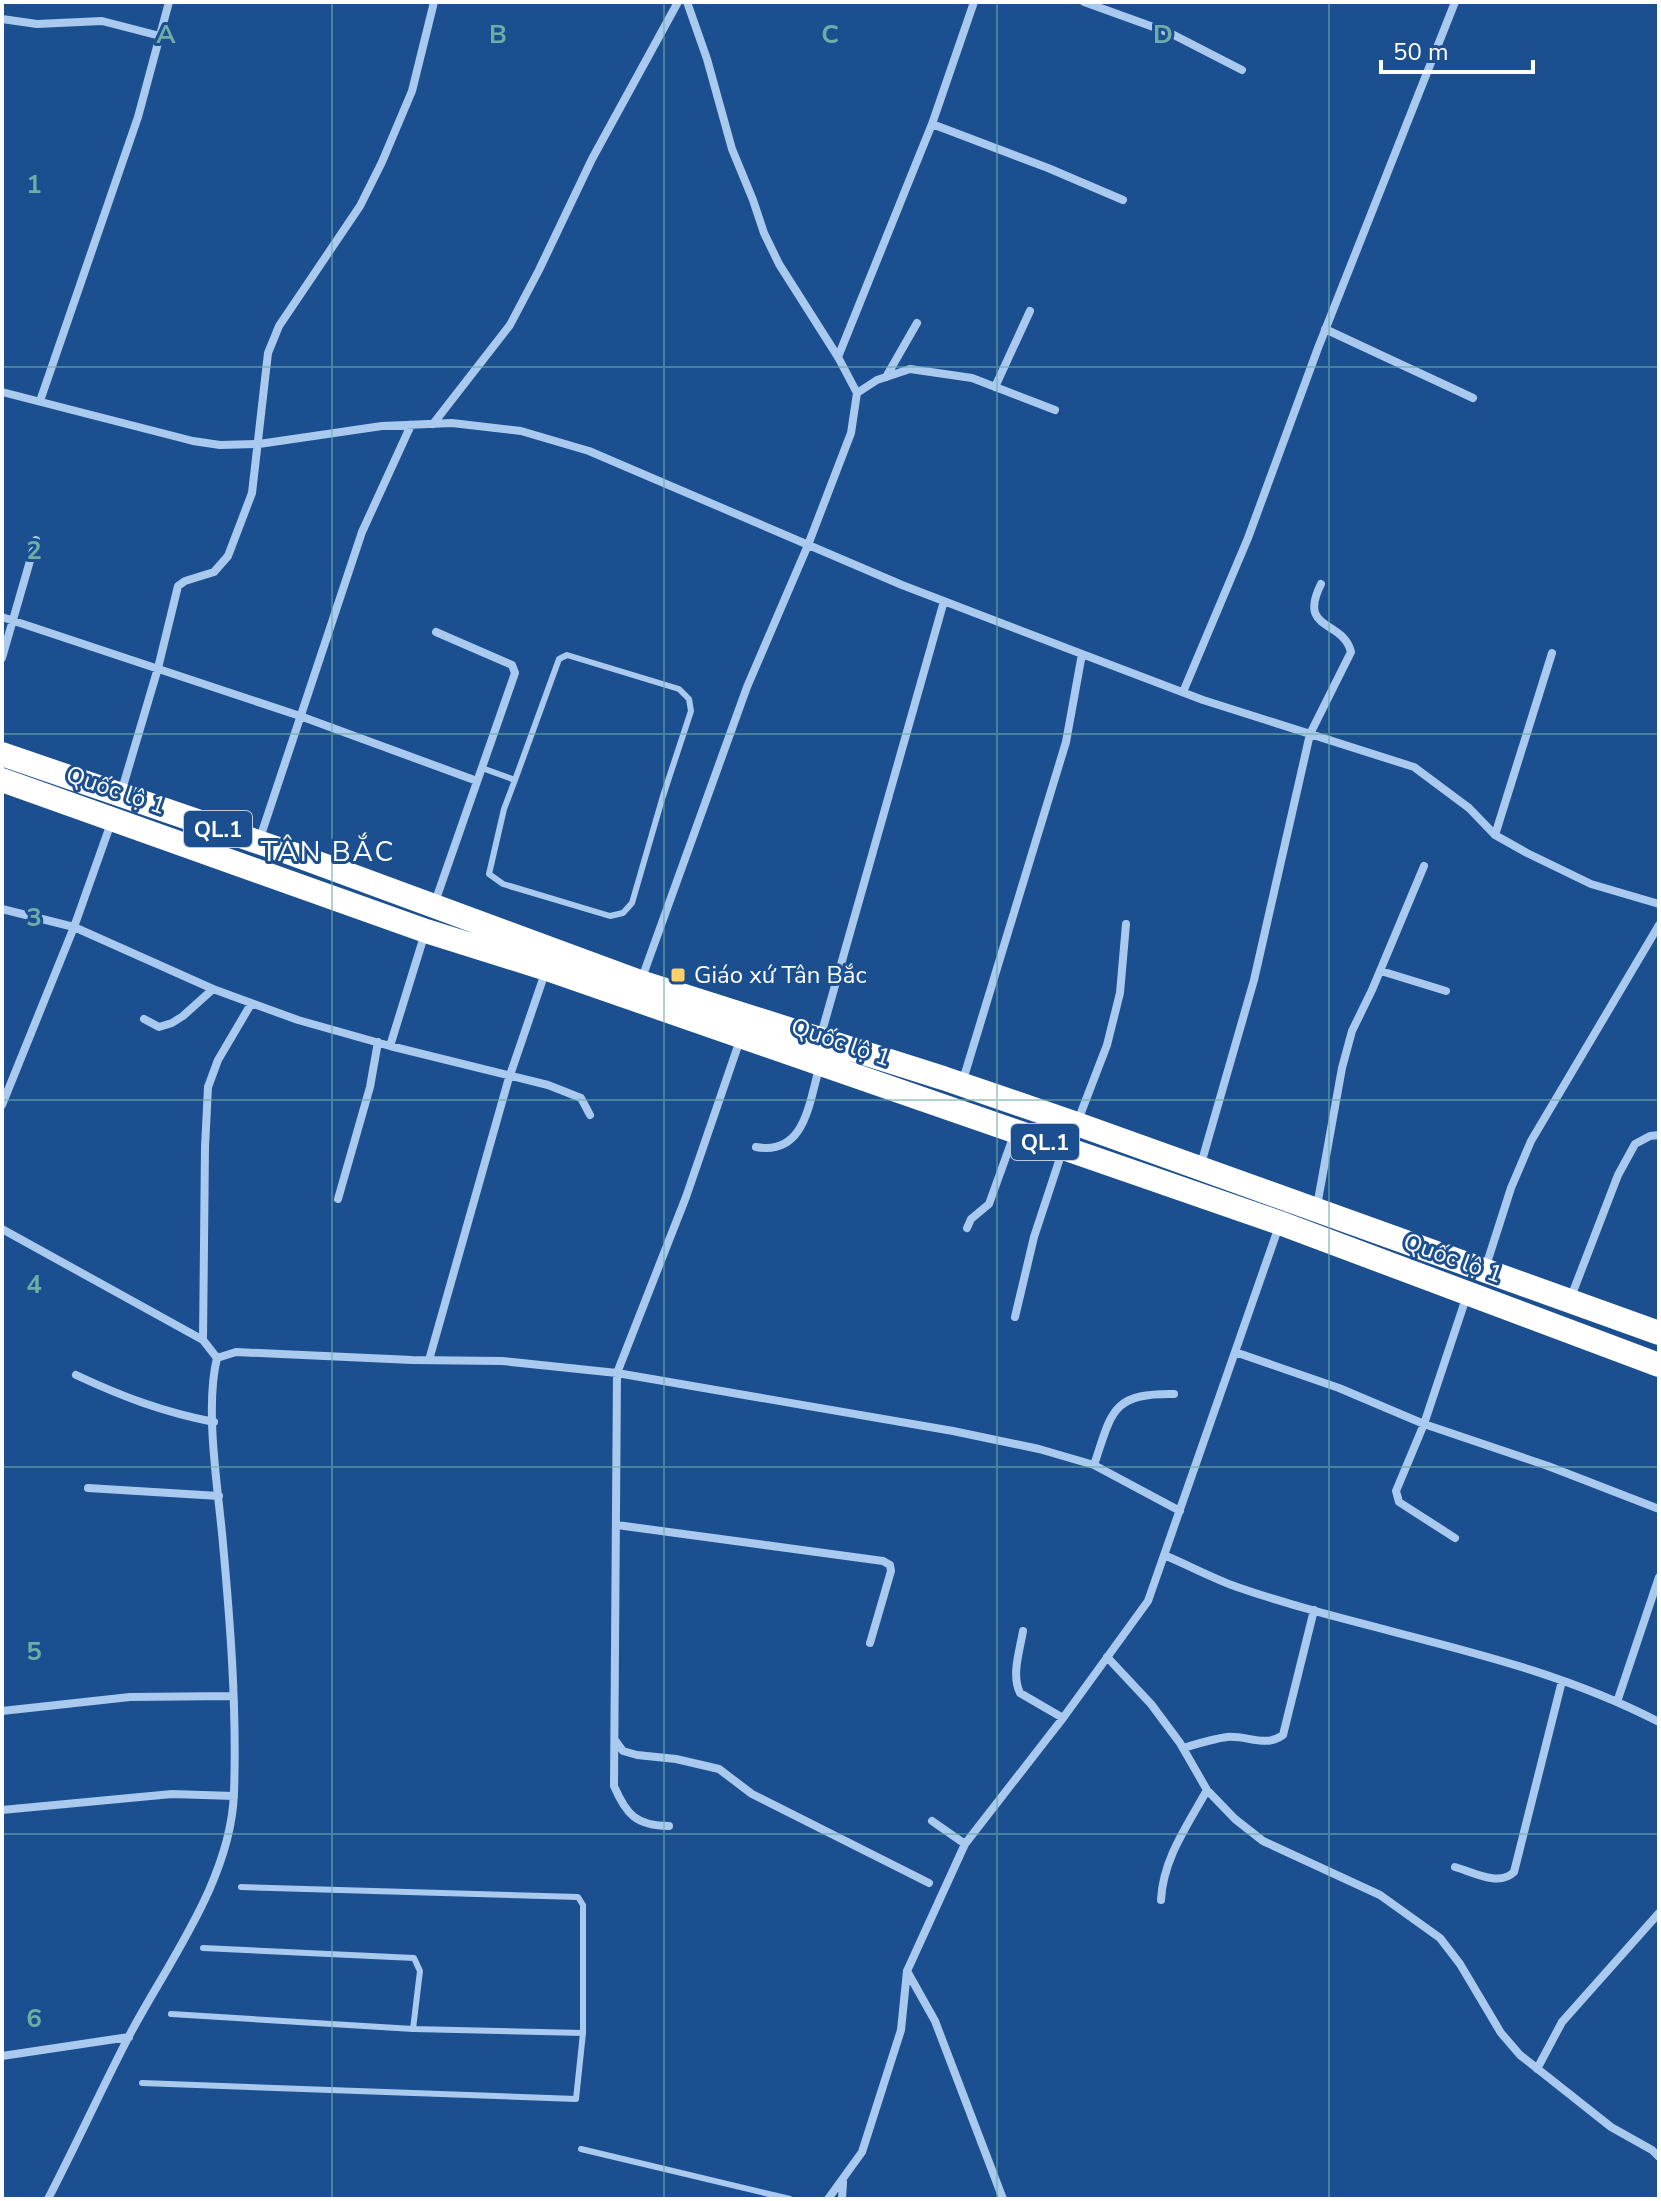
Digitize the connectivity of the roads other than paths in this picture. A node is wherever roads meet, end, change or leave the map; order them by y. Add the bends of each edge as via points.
1 (169, 2) edge
2 (434, 2) edge
3 (678, 2) edge
4 (687, 2) edge
5 (974, 2) edge
6 (1084, 2) edge
7 (1455, 2) edge
8 (2, 19) edge
9 (160, 36) junction
10 (1242, 70) dead end
11 (932, 124) junction
12 (1123, 200) dead end
13 (1030, 311) dead end
14 (917, 323) dead end
15 (1325, 329) junction
16 (838, 357) junction
17 (886, 377) junction
18 (995, 387) junction
19 (2, 392) edge
20 (857, 393) junction
21 (1473, 398) dead end
22 (40, 401) junction
23 (1055, 410) dead end
24 (433, 424) junction
25 (411, 425) junction
26 (259, 444) junction
27 (36, 540) dead end
28 (808, 545) junction
29 (1321, 584) dead end
30 (944, 601) junction
31 (2, 617) edge
32 (14, 621) junction
33 (436, 632) dead end
34 (1552, 653) dead end
35 (1082, 654) junction
36 (2, 658) edge
37 (158, 668) junction
38 (1183, 692) junction
39 (300, 716) junction
40 (1310, 734) junction
41 (2, 754) edge
42 (482, 768) junction
43 (2, 780) edge
44 (515, 780) junction
45 (477, 781) junction
46 (120, 795) junction
47 (113, 819) junction
48 (1495, 835) junction
49 (258, 842) junction
50 (1424, 866) dead end
51 (1659, 904) edge
52 (434, 907) junction
53 (2, 909) edge
54 (1126, 924) dead end
55 (1659, 925) edge
56 (74, 927) junction
57 (426, 931) junction
58 (547, 969) junction
59 (1381, 971) junction
60 (640, 982) junction
61 (213, 989) junction
62 (1446, 991) dead end
63 (251, 1004) junction
64 (144, 1019) dead end
65 (741, 1036) junction
66 (820, 1039) junction
67 (378, 1042) junction
68 (390, 1046) junction
69 (821, 1064) junction
70 (509, 1076) junction
71 (962, 1085) junction
72 (2, 1105) edge
73 (590, 1115) dead end
74 (1077, 1124) junction
75 (1016, 1132) junction
76 (1659, 1135) edge
77 (756, 1147) dead end
78 (1063, 1148) junction
79 (1200, 1169) junction
80 (338, 1199) dead end
81 (1316, 1210) junction
82 (1280, 1223) junction
83 (967, 1228) dead end
84 (2, 1229) edge
85 (1484, 1272) junction
86 (1467, 1293) junction
87 (1570, 1301) junction
88 (1015, 1317) dead end
89 (1659, 1333) edge
90 (203, 1340) junction
91 (1235, 1352) junction
92 (217, 1358) junction
93 (429, 1360) junction
94 (1659, 1365) edge
95 (617, 1373) junction
96 (76, 1375) dead end
97 (1174, 1394) dead end
98 (214, 1422) junction
99 (1424, 1424) junction
100 (1094, 1465) junction
101 (88, 1488) dead end
102 (219, 1496) junction
103 (1659, 1509) edge
104 (1180, 1511) junction
105 (617, 1525) junction
106 (1455, 1538) dead end
107 (1164, 1555) junction
108 (1659, 1577) edge
109 (1314, 1610) junction
110 (1023, 1631) dead end
111 (870, 1643) dead end
112 (1107, 1657) junction
113 (1562, 1681) junction
114 (232, 1696) junction
115 (1617, 1702) junction
116 (2, 1711) edge
117 (1063, 1718) junction
118 (1659, 1722) edge
119 (614, 1740) junction
120 (1183, 1748) junction
121 (1207, 1790) junction
122 (234, 1796) junction
123 (2, 1810) edge
124 (932, 1821) dead end
125 (669, 1826) dead end
126 (965, 1844) junction
127 (1455, 1867) dead end
128 (929, 1883) dead end
129 (241, 1887) dead end
130 (1161, 1900) dead end
131 (1659, 1913) edge
132 (203, 1948) dead end
133 (907, 1971) junction
134 (171, 2014) dead end
135 (413, 2029) junction
136 (583, 2033) junction
137 (129, 2037) junction
138 (2, 2056) edge
139 (1537, 2069) junction
140 (142, 2083) dead end
141 (581, 2149) dead end
142 (1659, 2157) edge
143 (843, 2181) junction
144 (48, 2199) edge
145 (790, 2199) edge
146 (828, 2199) edge
147 (842, 2199) edge
148 (1003, 2199) edge

1 - 9 street
2 - 26 street via 412,91 382,162 360,206 279,326 268,353
3 - 24 street via 510,325
4 - 16 street via 764,233
5 - 11 street
6 - 10 street via 1170,33
7 - 15 street
8 - 9 street via 37,24 102,21
9 - 22 street via 138,117
11 - 12 street
11 - 16 street
13 - 18 street
14 - 17 street
15 - 21 street
15 - 38 street via 1248,538
16 - 20 street
17 - 18 street via 910,369 972,378
17 - 20 street
18 - 23 street
19 - 22 street
20 - 28 street via 851,433
22 - 26 street via 193,441
24 - 25 street
24 - 28 street via 521,431 589,451
25 - 26 street
25 - 39 street via 362,532
26 - 37 street via 252,493 228,556 214,572 178,586
27 - 32 street
28 - 30 street
28 - 60 street via 747,687
29 - 40 street via 1313,600 1314,613 1346,640 1351,652
30 - 35 street
30 - 66 street
31 - 32 street
32 - 36 street
32 - 37 street
33 - 42 street via 515,668
34 - 48 street
35 - 38 street
35 - 71 street via 1066,742
37 - 39 street
37 - 46 street
38 - 40 street
39 - 45 street
39 - 49 street
40 - 48 street via 1414,767
40 - 79 street via 1254,980
41 - 46 highway, Quốc lộ 1 / QL.1
42 - 44 lane
42 - 45 street
43 - 47 highway, Quốc lộ 1 / QL.1
44 - 44 lane via 559,659 567,655 679,689 689,699 691,711 632,903 623,913 610,916 503,884 489,874
45 - 52 street
46 - 49 highway, Quốc lộ 1 / QL.1
47 - 56 street
47 - 57 highway, Quốc lộ 1 / QL.1
48 - 51 street via 1591,884
49 - 52 highway, Quốc lộ 1 / QL.1
50 - 59 street
52 - 60 highway, Quốc lộ 1 / QL.1
53 - 56 street
54 - 74 street via 1120,993
55 - 85 street via 1531,1141
56 - 61 street
56 - 72 street
57 - 58 highway, Quốc lộ 1 / QL.1
57 - 68 street
58 - 65 highway, Quốc lộ 1 / QL.1
58 - 70 street
59 - 62 street
59 - 81 street via 1352,1031
60 - 66 highway, Quốc lộ 1 / QL.1
61 - 63 street
61 - 64 street via 172,1023 159,1027
63 - 67 street
63 - 90 street via 208,1087
65 - 69 highway, Quốc lộ 1 / QL.1
65 - 95 street
66 - 71 highway, Quốc lộ 1 / QL.1
67 - 68 street
67 - 80 street
68 - 70 street
69 - 75 highway, Quốc lộ 1 / QL.1
69 - 77 street via 798,1134 773,1150
70 - 73 street via 581,1098
70 - 93 street
71 - 74 highway, Quốc lộ 1 / QL.1
74 - 79 highway, Quốc lộ 1 / QL.1
75 - 78 highway, Quốc lộ 1 / QL.1
75 - 83 street via 989,1204
76 - 87 street via 1635,1144 1618,1175
78 - 82 highway, Quốc lộ 1 / QL.1
78 - 88 street
79 - 81 highway, Quốc lộ 1 / QL.1
81 - 85 highway, Quốc lộ 1 / QL.1
82 - 86 highway, Quốc lộ 1 / QL.1
82 - 91 street
84 - 90 street
85 - 87 highway, Quốc lộ 1 / QL.1
86 - 94 highway, Quốc lộ 1 / QL.1
86 - 99 street
87 - 89 highway, Quốc lộ 1 / QL.1
90 - 92 street
91 - 99 street
91 - 104 street
92 - 93 street via 236,1352
92 - 98 street
93 - 95 street via 502,1361
95 - 100 street via 953,1431
95 - 105 street
96 - 98 street via 130,1401
97 - 100 street via 1145,1393 1118,1405
98 - 102 street
99 - 103 street
99 - 106 street via 1396,1498
100 - 104 street
101 - 102 street
102 - 114 street
104 - 107 street
105 - 111 street via 883,1561 891,1571
105 - 119 street
107 - 109 street via 1234,1586
107 - 112 street via 1148,1601
108 - 115 street
109 - 113 street
109 - 120 street via 1283,1735 1261,1742 1226,1737
110 - 117 street via 1017,1687
112 - 117 street
112 - 120 street
113 - 115 street
113 - 127 street via 1514,1872 1498,1880
114 - 116 street via 130,1697
114 - 122 street
115 - 118 street
117 - 126 street
119 - 125 street via 614,1786 624,1809 654,1826
119 - 128 street via 623,1751 637,1755 719,1769 752,1794
120 - 121 street
121 - 130 street via 1169,1859
121 - 139 street via 1263,1841 1380,1895 1440,1938 1501,2033
122 - 123 street via 172,1794
122 - 137 street via 227,1841 200,1910
124 - 126 street
126 - 133 street
129 - 136 lane via 578,1897 583,1905
131 - 139 street via 1562,2022
132 - 135 lane via 414,1958 420,1971
133 - 143 street via 901,2030 882,2098 862,2152
133 - 148 street via 935,2021
134 - 135 lane
135 - 136 lane
136 - 140 lane via 576,2099
137 - 138 street
137 - 144 street
139 - 142 street
141 - 145 lane
143 - 146 street
143 - 147 street

